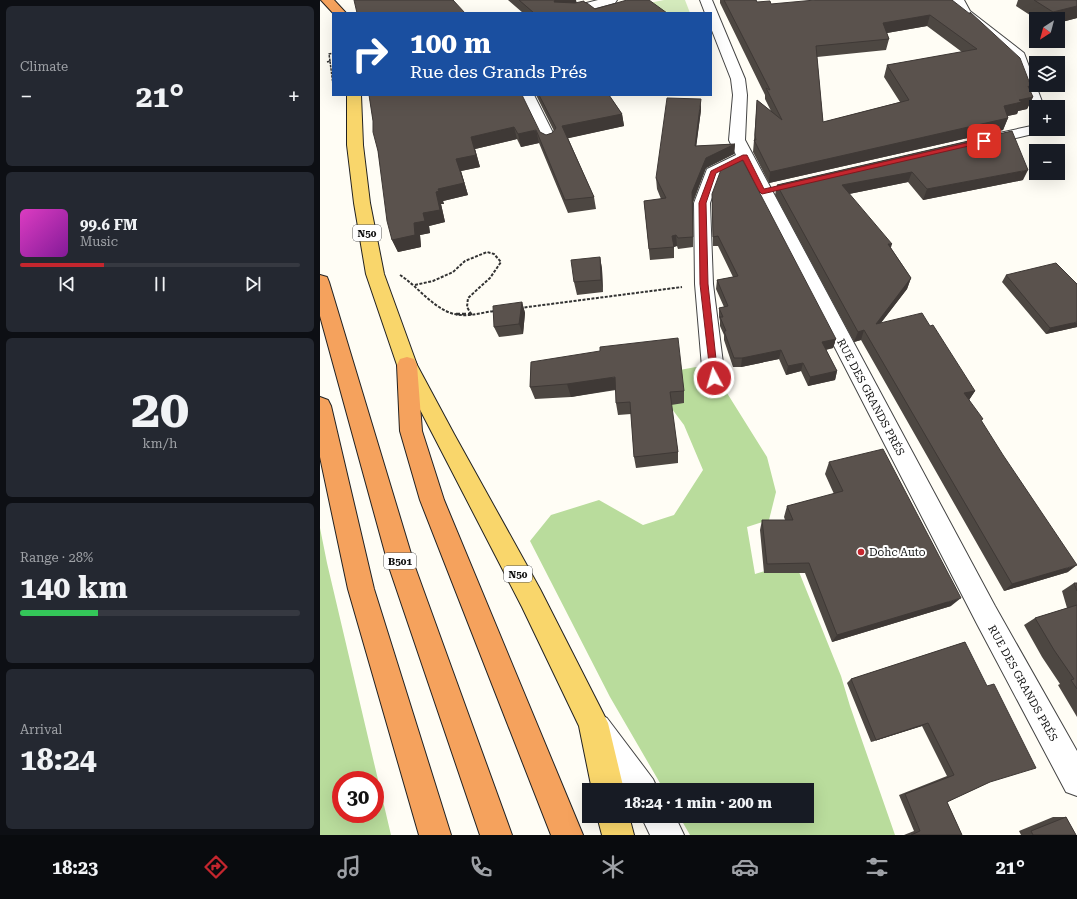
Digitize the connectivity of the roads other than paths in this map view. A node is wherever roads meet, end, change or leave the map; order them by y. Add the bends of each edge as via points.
1 (327, 0) edge
2 (611, 0) edge
3 (706, 0) edge
4 (958, 0) edge
5 (622, 6) edge
6 (339, 12) edge
7 (567, 12) edge
8 (597, 12) edge
9 (711, 12) edge
10 (712, 15) edge
11 (354, 96) edge
12 (527, 96) edge
13 (1035, 100) edge
14 (1029, 130) edge
15 (549, 141) edge
16 (975, 143) edge
17 (745, 157) junction
18 (320, 282) edge
19 (407, 365) junction
20 (714, 378) dead end
21 (320, 406) edge
22 (593, 722) junction
23 (1077, 782) edge
24 (606, 783) edge
25 (638, 783) edge
26 (615, 823) edge
27 (661, 823) edge
28 (566, 833) edge
29 (435, 835) edge
30 (496, 835) edge
31 (618, 835) edge
32 (668, 835) edge

1 - 6 highway
2 - 7 street
3 - 9 street, RUE DES GRANDS PRÉS
4 - 13 street via 965,13 1019,56
5 - 8 street
10 - 17 street, RUE DES GRANDS PRÉS via 738,79 740,95 737,140
11 - 19 main road, N50 via 355,145 375,274
12 - 15 street
14 - 16 street
17 - 20 street via 713,172 702,203 704,284
17 - 23 street, RUE DES GRANDS PRÉS via 770,190 986,615
18 - 30 highway, B501 via 402,567
19 - 22 main road, N50 via 531,598
19 - 28 highway via 411,431 432,500
21 - 29 highway via 361,589
22 - 24 main road, N50
22 - 25 street
26 - 31 main road
27 - 32 street

